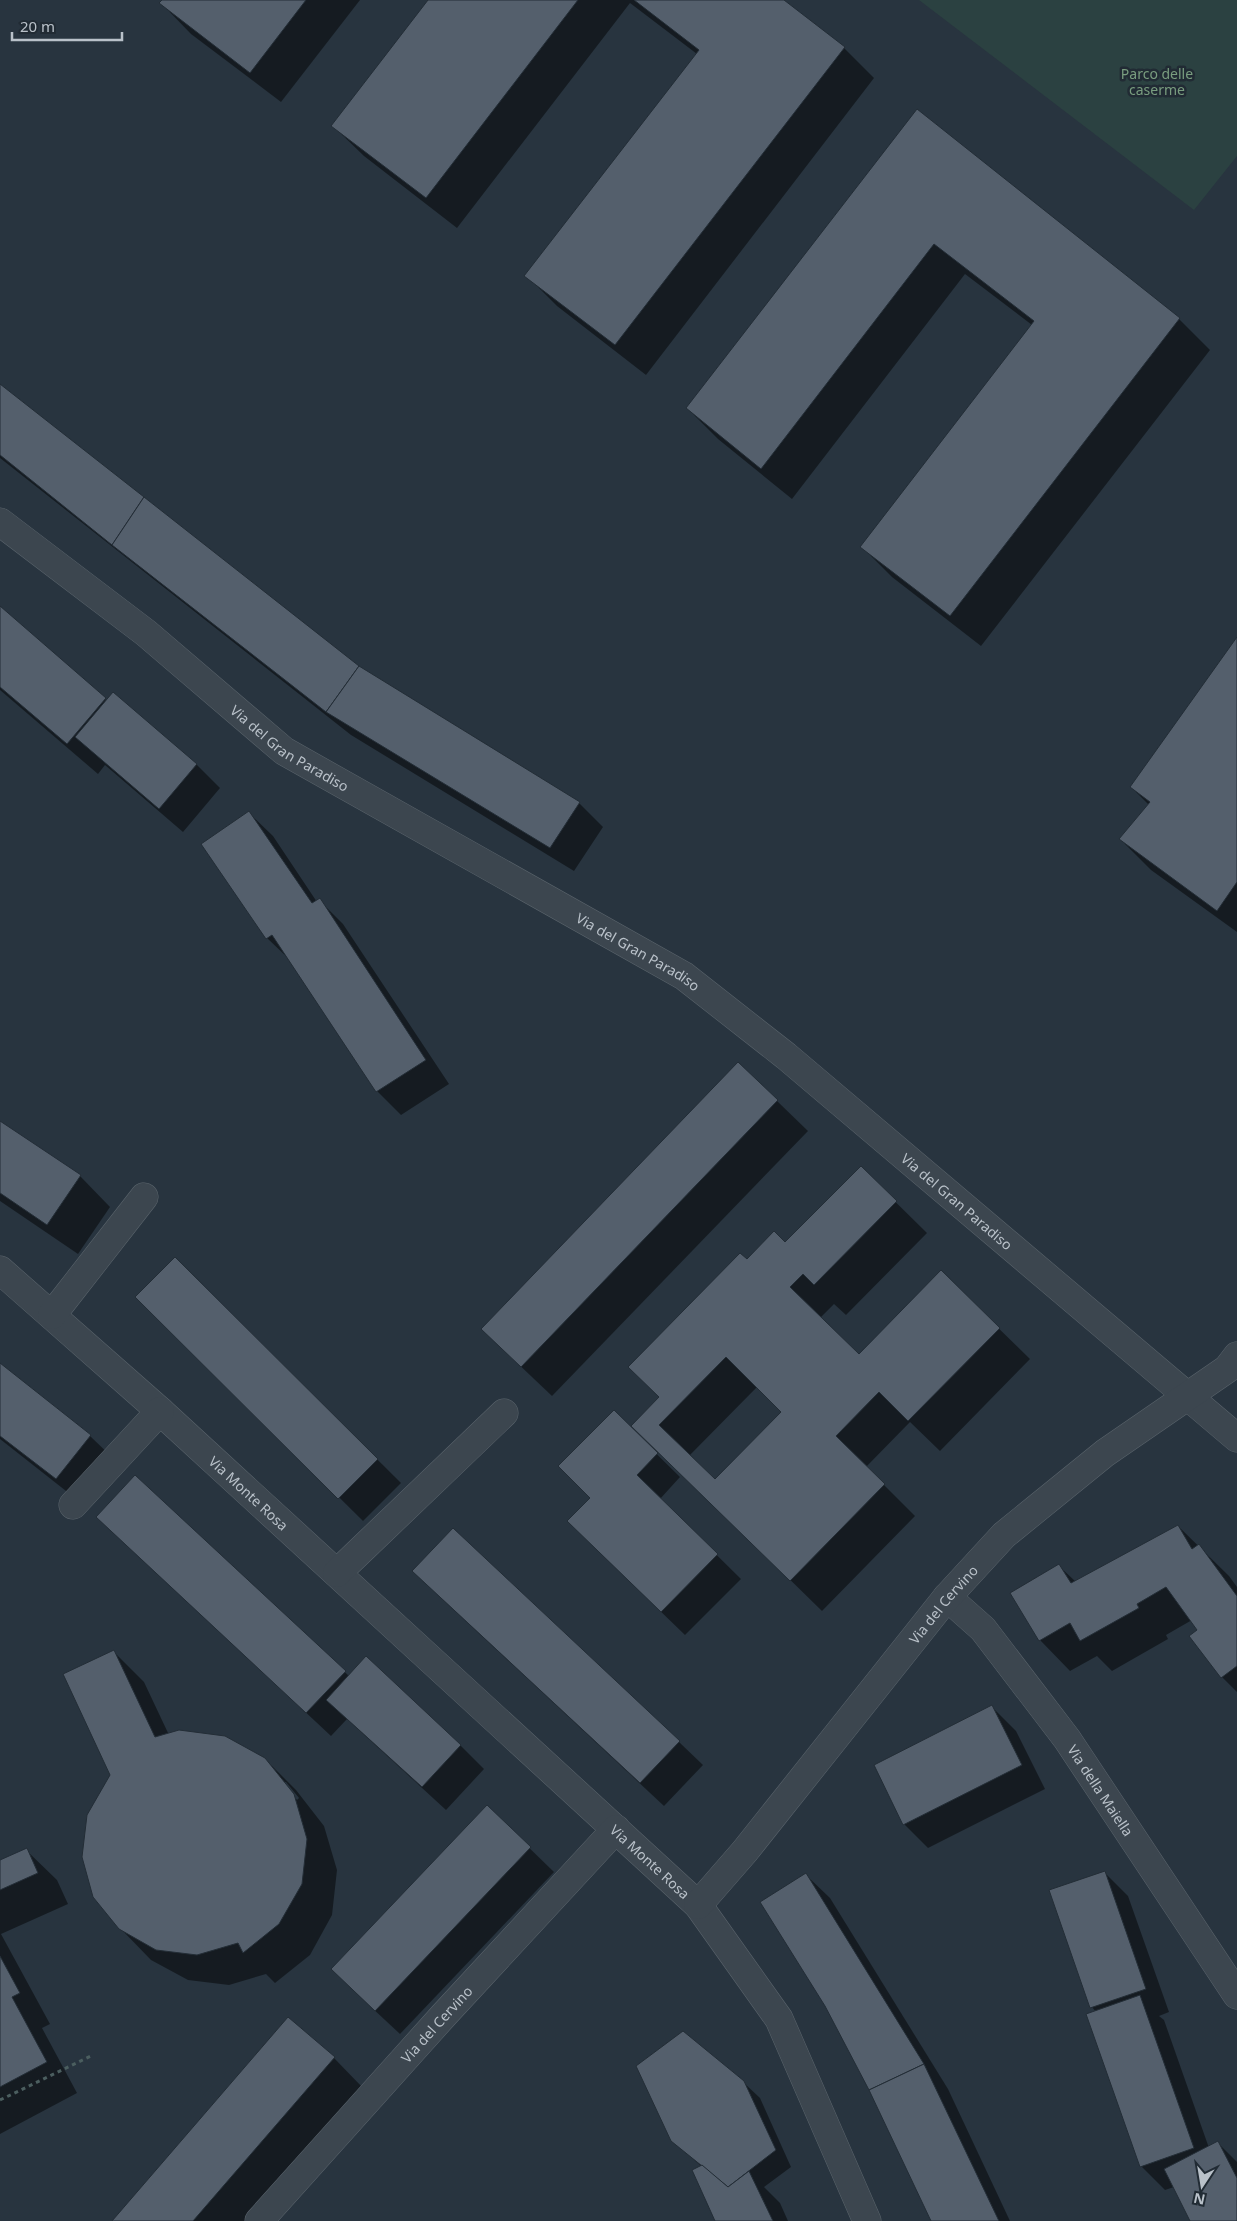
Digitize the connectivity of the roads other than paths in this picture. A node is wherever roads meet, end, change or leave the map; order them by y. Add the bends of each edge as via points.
1 (0, 522) edge
2 (144, 1197) dead end
3 (0, 1270) edge
4 (52, 1315) junction
5 (1237, 1356) edge
6 (1186, 1397) junction
7 (160, 1411) junction
8 (504, 1413) dead end
9 (1237, 1438) edge
10 (73, 1505) dead end
11 (337, 1573) junction
12 (947, 1597) junction
13 (616, 1829) junction
14 (698, 1905) junction
15 (1237, 1996) edge
16 (259, 2221) edge
17 (867, 2221) edge

1 - 6 street, Via del Gran Paradiso via 146,633 284,751 684,976 794,1062
2 - 4 street
3 - 4 street, Via Monte Rosa
4 - 7 street, Via Monte Rosa
5 - 6 street, Via del Cervino via 1227,1368
6 - 9 street, Via del Gran Paradiso
6 - 12 street, Via del Cervino via 1105,1452 1004,1535
7 - 10 street
7 - 11 street, Via Monte Rosa
8 - 11 street
11 - 13 street, Via Monte Rosa
12 - 14 street, Via del Cervino via 745,1851
12 - 15 street, Via della Maiella via 983,1629 1066,1739
13 - 14 street, Via Monte Rosa
13 - 16 street, Via del Cervino
14 - 17 street, Via Monte Rosa via 779,2019

